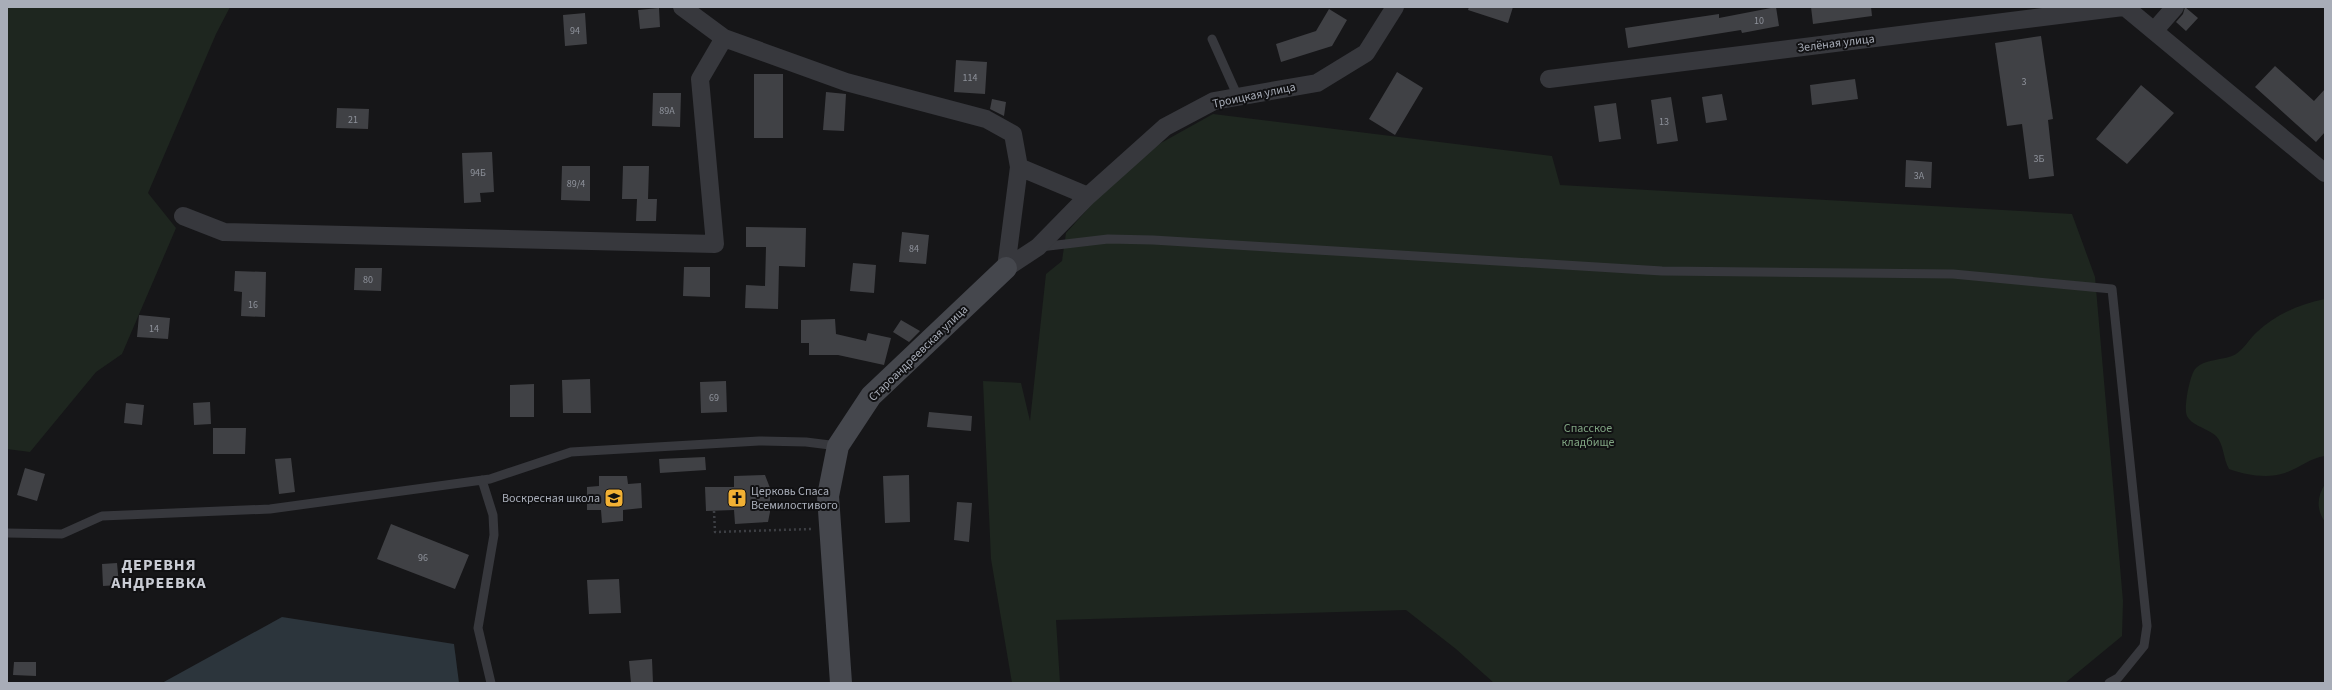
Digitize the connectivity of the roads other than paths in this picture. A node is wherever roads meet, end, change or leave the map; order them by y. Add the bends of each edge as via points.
1 (682, 7) edge
2 (1396, 7) edge
3 (2124, 7) edge
4 (2175, 7) edge
5 (2154, 31) junction
6 (724, 38) junction
7 (1212, 40) dead end
8 (1548, 79) dead end
9 (1238, 97) junction
10 (1019, 167) junction
11 (2325, 173) edge
12 (1088, 196) junction
13 (183, 216) dead end
14 (1038, 247) junction
15 (1006, 268) junction
16 (838, 446) junction
17 (482, 480) junction
18 (7, 533) edge
19 (491, 683) edge
20 (841, 683) edge
21 (2109, 683) edge

1 - 6 street
2 - 9 street, Троицкая улица via 1366,53 1317,82
3 - 5 street
3 - 8 street, Зелёная улица
4 - 5 street
5 - 11 street
6 - 10 street via 846,82 986,119 1013,134
6 - 13 street via 700,79 715,244 224,232
7 - 9 lane
9 - 12 street, Троицкая улица via 1214,101 1166,126 1135,151
10 - 12 street
10 - 15 street
12 - 14 street, Троицкая улица
14 - 15 street, Троицкая улица
14 - 21 lane via 1108,239 1153,240 1662,271 1952,274 2112,289 2147,626 2144,646 2118,678
15 - 16 street, Староандреевская улица via 871,396
16 - 17 lane via 759,441 571,452
16 - 20 street, Староандреевская улица via 828,496
17 - 18 lane via 270,509 102,516 62,534
17 - 19 lane via 493,515 494,535 478,628

